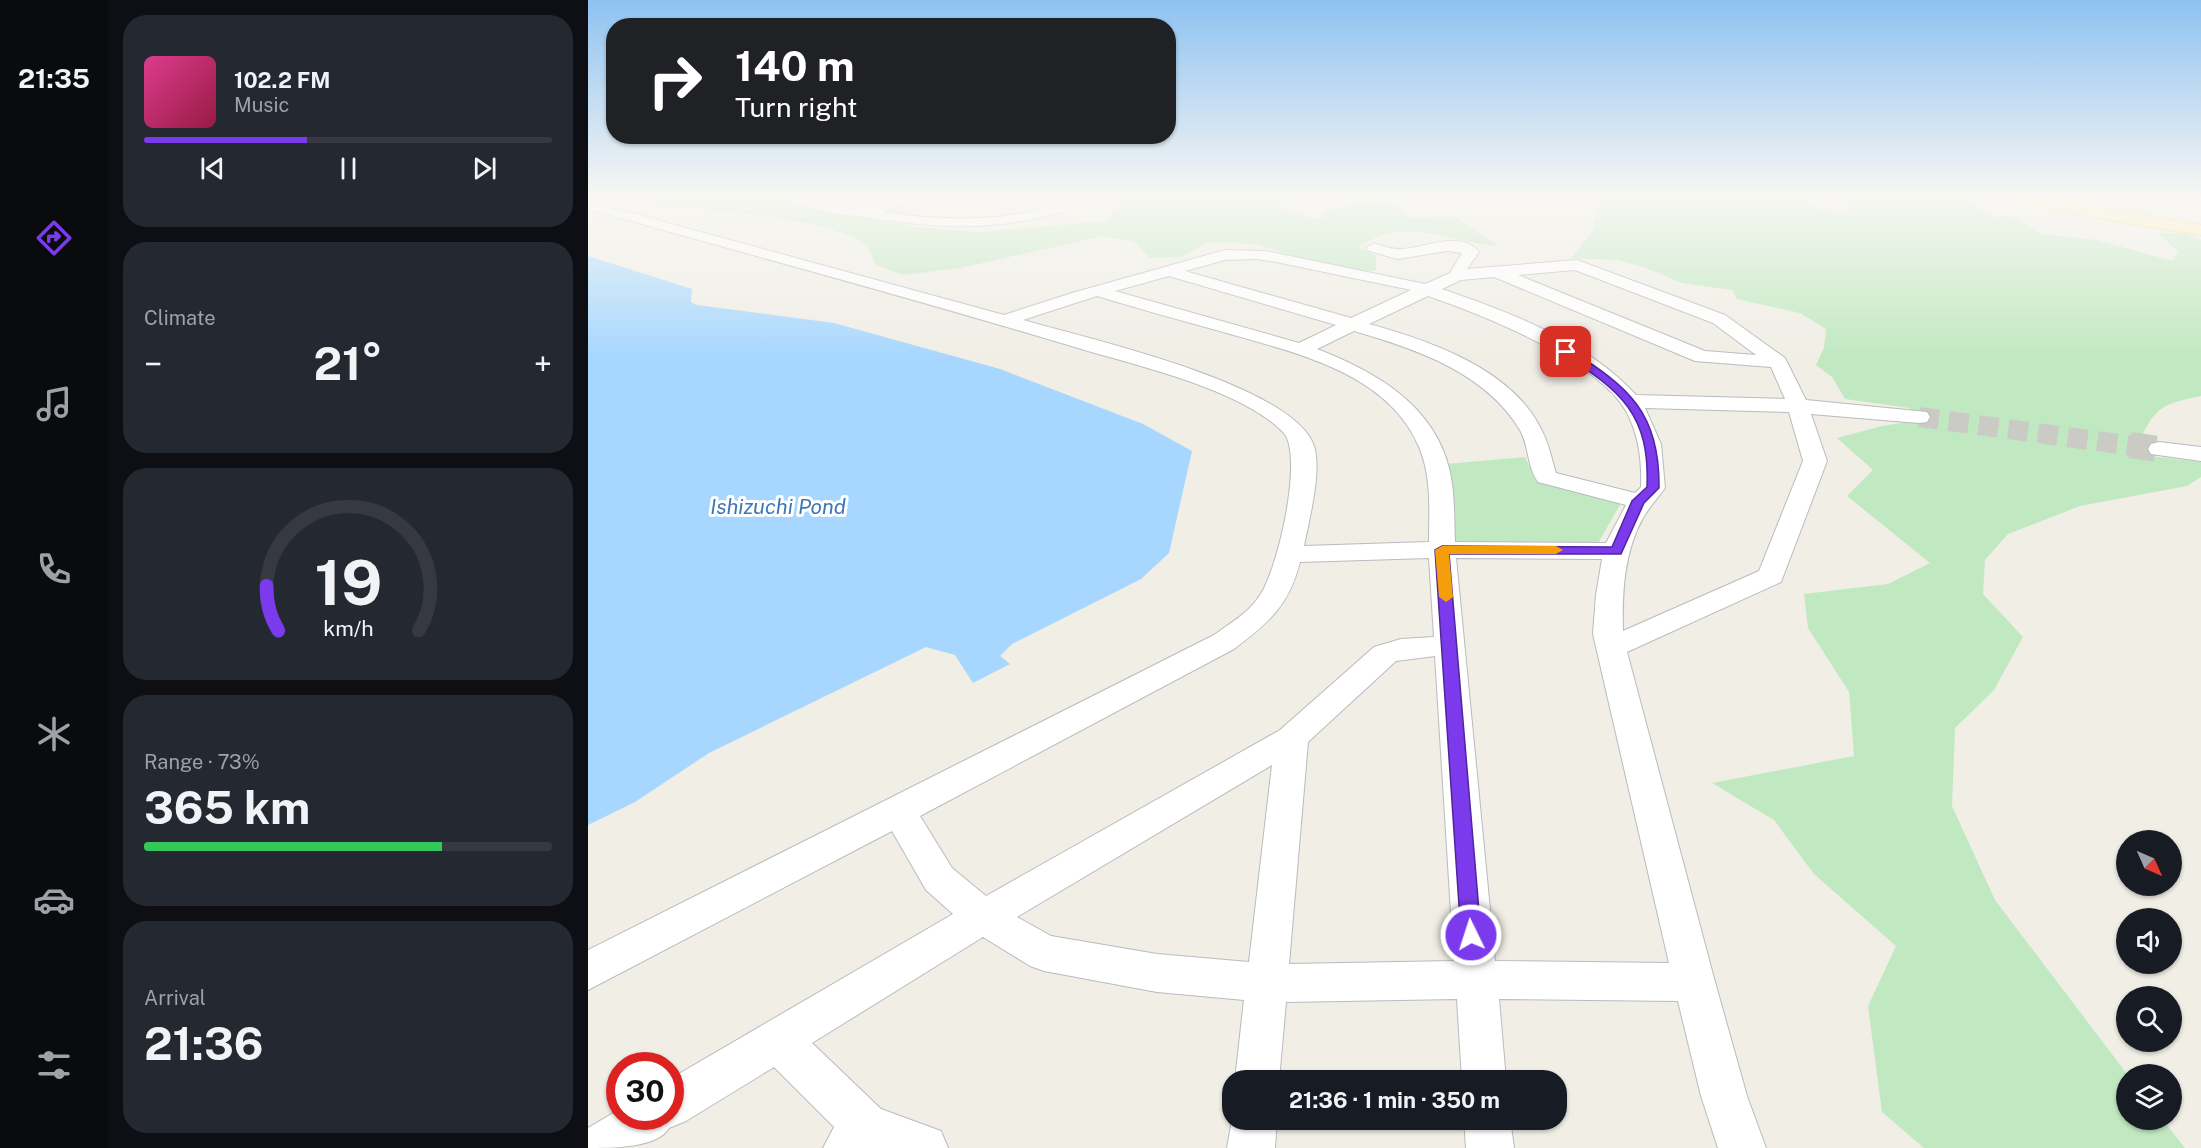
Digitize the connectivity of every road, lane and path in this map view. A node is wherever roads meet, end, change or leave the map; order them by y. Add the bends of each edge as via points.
1 (749, 250) edge
2 (1381, 250) edge
3 (1435, 250) edge
4 (1468, 250) edge
5 (1168, 271) junction
6 (1496, 272) junction
7 (1458, 275) junction
8 (1097, 291) junction
9 (1430, 291) junction
10 (1005, 321) junction
11 (1356, 324) junction
12 (1301, 349) junction
13 (1778, 362) junction
14 (1631, 401) junction
15 (1798, 406) junction
16 (1919, 417) tunnel mouth
17 (2159, 448) tunnel mouth
18 (2201, 454) edge
19 (1638, 501) junction
20 (1442, 550) junction
21 (1616, 551) junction
22 (1291, 554) junction
23 (1450, 645) junction
24 (1611, 648) junction
25 (1292, 738) junction
26 (899, 812) junction
27 (983, 917) junction
28 (588, 971) edge
29 (1475, 980) junction
30 (1694, 982) junction
31 (1266, 983) junction
32 (778, 1040) junction
33 (1258, 1070) edge
34 (1483, 1070) edge
35 (684, 1096) edge
36 (628, 1130) edge
37 (1253, 1130) edge
38 (1488, 1130) edge
39 (856, 1138) edge
40 (599, 1148) edge
41 (924, 1148) edge
42 (1251, 1148) edge
43 (1490, 1148) edge
44 (1742, 1148) edge

1 - 10 street
2 - 3 street via 1405,255
4 - 7 street via 1471,252
5 - 8 street
5 - 9 street via 1247,254
5 - 11 street
6 - 7 street
6 - 13 street via 1702,357
6 - 13 street via 1577,265 1719,319
7 - 9 street
8 - 10 street
8 - 12 street
9 - 11 street
9 - 14 street via 1583,360
10 - 22 street via 1188,377 1267,409 1283,420 1301,439 1304,453
11 - 12 street
11 - 19 street via 1413,342 1467,368 1507,397 1532,432 1546,477
12 - 20 street via 1364,377 1409,412 1430,447 1440,488
13 - 15 street
14 - 15 street
14 - 19 street via 1647,432 1654,460 1653,488
15 - 16 street
15 - 24 street via 1815,461 1772,576
17 - 18 street
19 - 21 street
20 - 21 street
20 - 22 street
20 - 23 street
21 - 24 street via 1608,587
22 - 26 street via 1274,598 1256,618 1224,642
23 - 25 street via 1385,654
23 - 29 street
24 - 30 street
25 - 27 street
25 - 31 street
26 - 27 street via 939,879
26 - 28 street
27 - 31 street via 1044,953 1157,973
27 - 32 street
29 - 30 street
29 - 31 street
29 - 34 street
30 - 44 street
31 - 33 street
32 - 35 street
32 - 39 street
36 - 40 street
37 - 42 street
38 - 43 street
39 - 41 street

